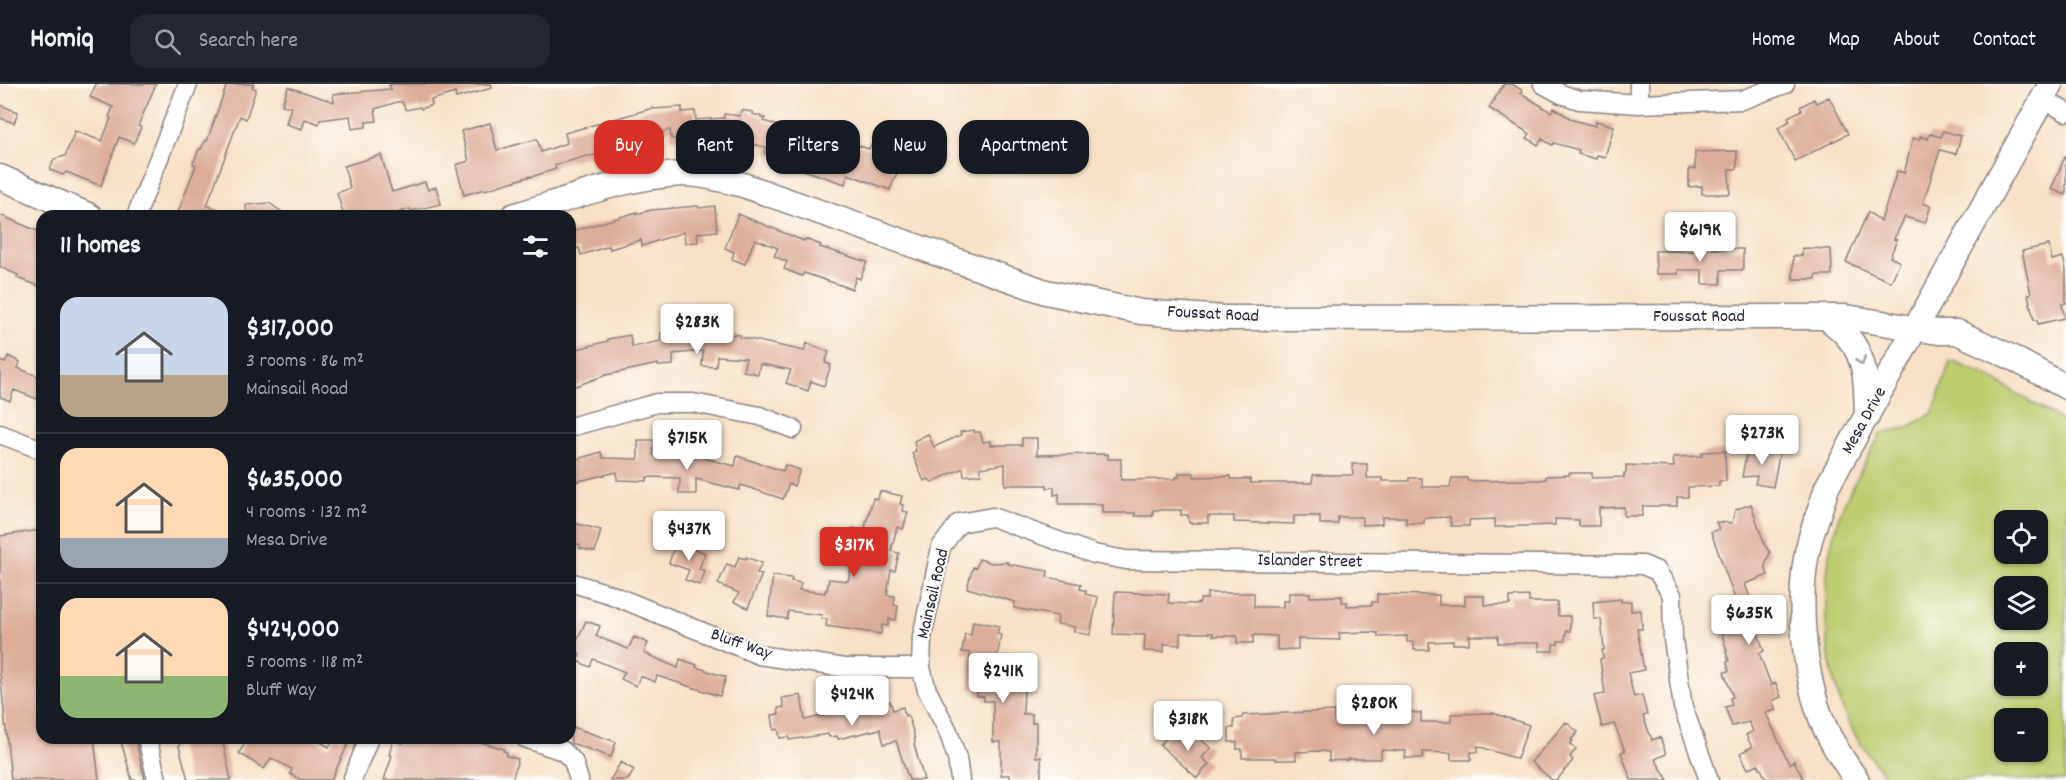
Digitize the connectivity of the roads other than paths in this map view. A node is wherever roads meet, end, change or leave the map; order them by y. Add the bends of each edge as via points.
1 (188, 84) edge
2 (1543, 84) edge
3 (1639, 84) edge
4 (1785, 84) edge
5 (2047, 91) edge
6 (1639, 104) junction
7 (2066, 112) edge
8 (0, 177) edge
9 (76, 210) edge
10 (138, 210) edge
11 (533, 210) edge
12 (1826, 317) junction
13 (1928, 330) junction
14 (2066, 387) edge
15 (2066, 402) edge
16 (1867, 417) junction
17 (576, 425) edge
18 (793, 429) dead end
19 (0, 434) edge
20 (36, 448) edge
21 (969, 520) joint
22 (576, 584) edge
23 (921, 668) junction
24 (148, 744) edge
25 (367, 744) edge
26 (541, 744) edge
27 (353, 778) dead end
28 (157, 780) edge
29 (579, 780) edge
30 (960, 780) edge
31 (1710, 780) edge
32 (1857, 780) edge

1 - 10 street
2 - 6 street via 1579,100
3 - 6 street
4 - 6 street via 1742,100
5 - 7 street
5 - 13 main road, Mesa Drive
8 - 9 main road
11 - 12 main road, Foussat Road via 629,181 705,175 1046,292 1141,312 1224,318
12 - 13 main road, Foussat Road
12 -> 16 main road via 1847,335 1862,359
13 - 14 main road, Foussat Road via 1957,332
13 - 15 main road, Foussat Road via 2025,383 2048,389
13 - 16 main road, Mesa Drive
16 - 32 main road, Mesa Drive via 1827,487 1810,541 1803,583 1803,637 1809,672 1829,736
17 - 18 street via 657,403 693,403 760,416
19 - 20 street
21 - 23 street, Mainsail Road via 959,523 941,547 922,637
21 - 31 street, Islander Street via 992,517 1094,554 1126,560 1643,565 1657,571 1672,595 1672,639 1683,707
22 - 23 street, Bluff Way via 759,655 845,668
23 - 30 street, Mainsail Road via 927,690 948,731
24 - 28 street
25 - 27 street
26 - 29 street via 563,752 573,761

